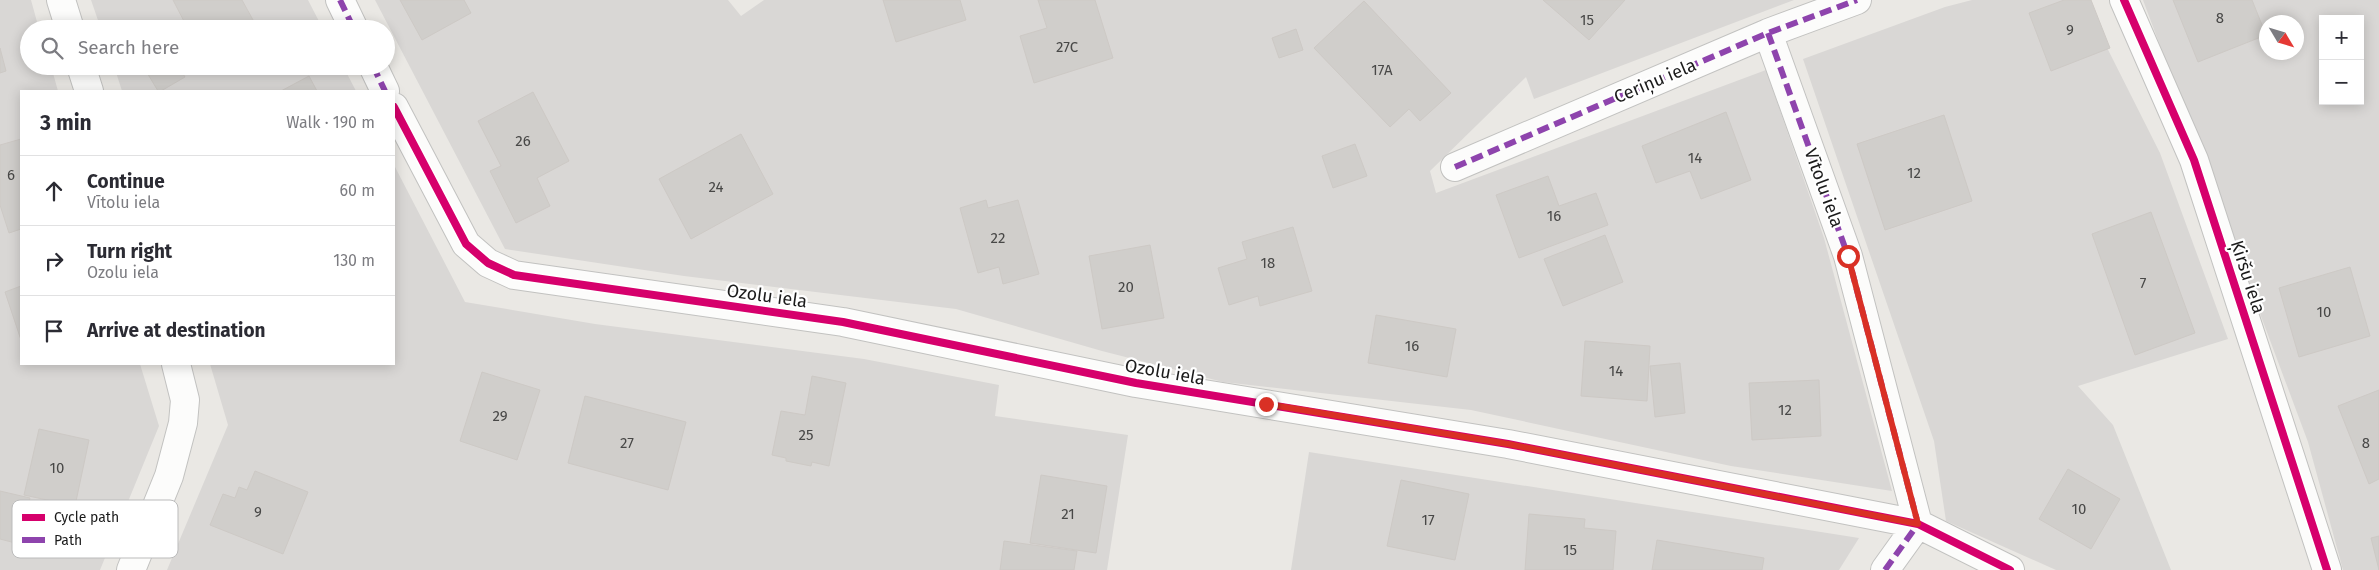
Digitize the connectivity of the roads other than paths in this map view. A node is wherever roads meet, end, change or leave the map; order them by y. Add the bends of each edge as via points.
1 (61, 0) edge
2 (340, 0) edge
3 (1857, 0) edge
4 (2124, 0) edge
5 (67, 20) edge
6 (350, 20) edge
7 (1768, 33) junction
8 (85, 75) edge
9 (377, 75) edge
10 (89, 90) edge
11 (384, 90) edge
12 (395, 109) edge
13 (1456, 167) dead end
14 (176, 365) edge
15 (160, 500) edge
16 (1918, 524) junction
17 (137, 558) edge
18 (132, 570) edge
19 (1885, 570) edge
20 (2010, 570) edge
21 (2326, 570) edge

1 - 5 street
2 - 6 street
3 - 7 street, Ceriņu iela
4 - 21 street, Ķiršu iela via 2194,160
7 - 13 street, Ceriņu iela
7 - 16 street, Vītolu iela via 1848,256
8 - 10 street
9 - 11 street
12 - 16 street, Ozolu iela via 466,244 488,263 514,274 843,322 1136,383 1508,444
14 - 15 street via 185,400 183,423
16 - 19 street
16 - 20 street, Ozolu iela
17 - 18 street

